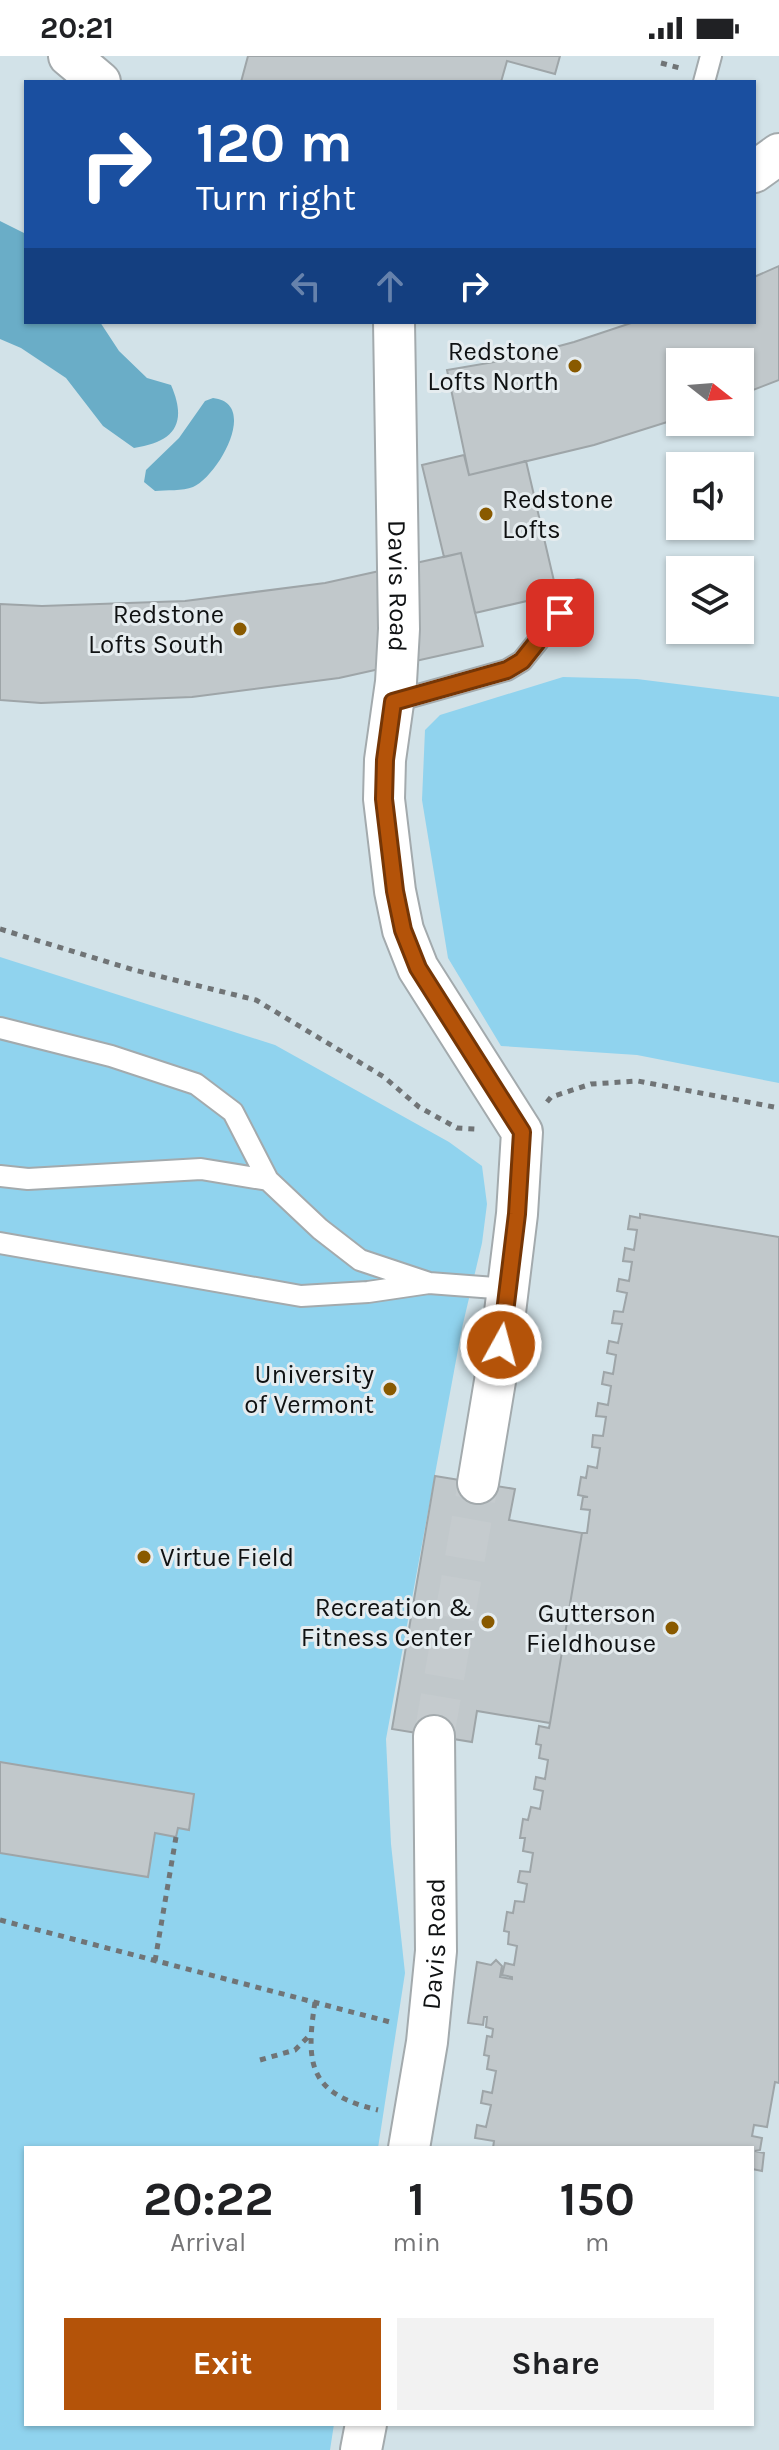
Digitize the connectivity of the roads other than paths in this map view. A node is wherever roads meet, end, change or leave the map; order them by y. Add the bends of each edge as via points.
1 (69, 56) edge
2 (711, 56) edge
3 (98, 80) edge
4 (705, 80) edge
5 (779, 154) edge
6 (756, 171) edge
7 (394, 324) edge
8 (579, 590) dead end
9 (393, 702) junction
10 (0, 1028) edge
11 (0, 1176) edge
12 (268, 1180) junction
13 (0, 1243) edge
14 (429, 1283) junction
15 (508, 1289) junction
16 (478, 1483) tunnel mouth
17 (434, 1736) tunnel mouth
18 (411, 2133) edge
19 (366, 2426) edge
20 (361, 2450) edge

1 - 3 street
2 - 4 lane
5 - 6 street
7 - 9 street, Davis Road via 399,629
8 - 9 lane via 522,661 507,670
9 - 15 street, Davis Road via 384,799 403,930 418,968 522,1132
10 - 12 lane via 196,1084 233,1112
11 - 12 lane via 201,1169
12 - 14 lane via 360,1260
13 - 14 lane via 301,1296
14 - 15 lane
15 - 16 street
17 - 18 street, Davis Road via 436,1951
19 - 20 street

